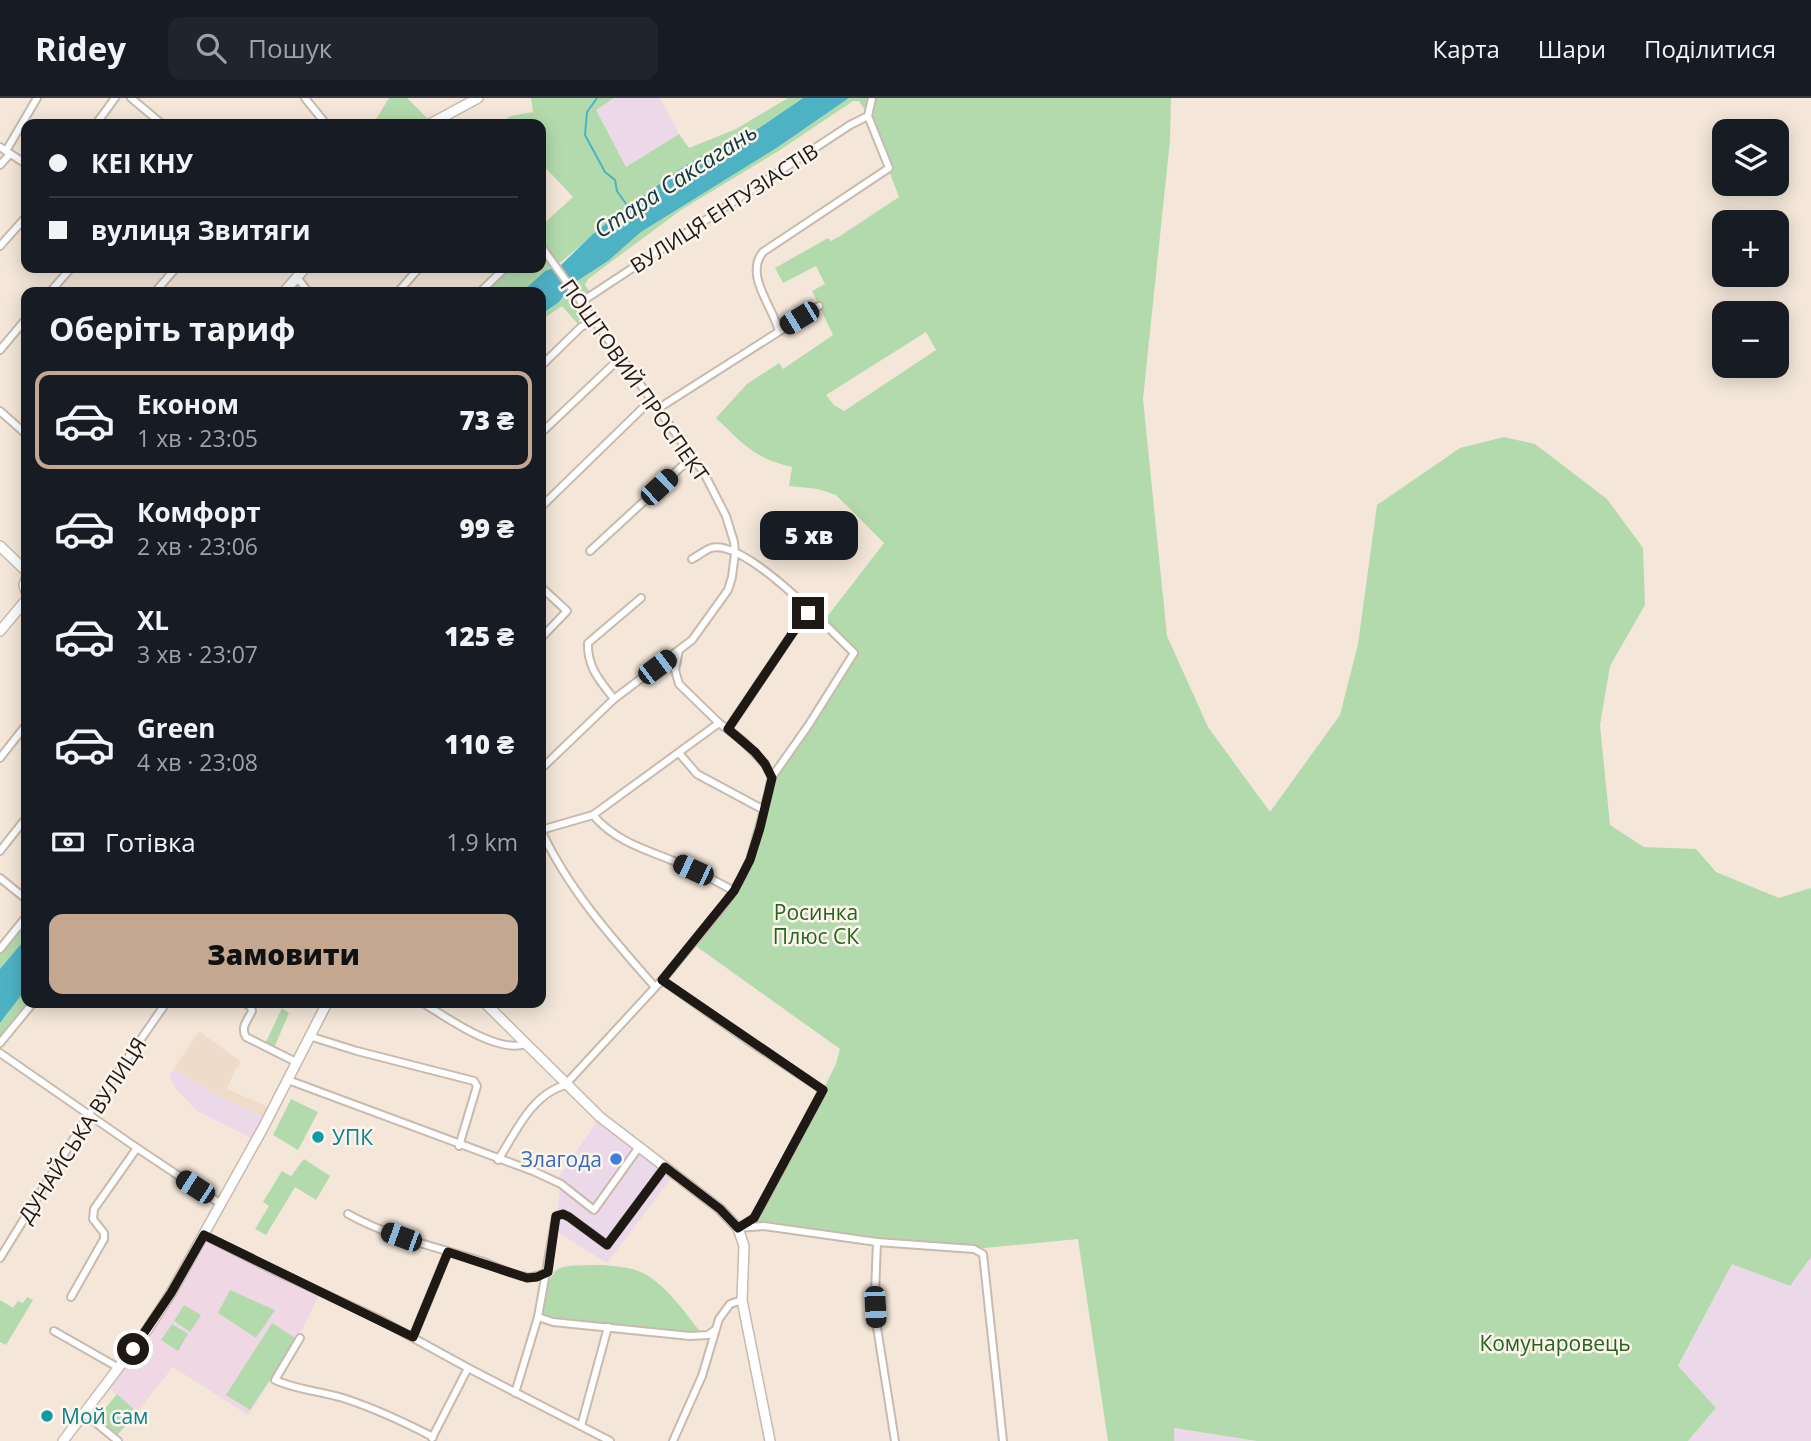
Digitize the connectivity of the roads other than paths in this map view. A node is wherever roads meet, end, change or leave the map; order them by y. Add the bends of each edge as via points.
1 (37, 98) edge
2 (115, 98) edge
3 (131, 98) edge
4 (305, 98) edge
5 (478, 98) edge
6 (872, 98) edge
7 (445, 115) junction
8 (868, 116) junction
9 (24, 119) edge
10 (100, 119) edge
11 (156, 119) edge
12 (321, 119) edge
13 (438, 119) edge
14 (449, 119) edge
15 (21, 124) edge
16 (5, 150) edge
17 (21, 160) edge
18 (0, 165) edge
19 (21, 223) edge
20 (0, 246) edge
21 (546, 253) edge
22 (67, 273) edge
23 (172, 273) edge
24 (301, 273) edge
25 (415, 273) edge
26 (500, 273) edge
27 (297, 277) junction
28 (54, 287) edge
29 (159, 287) edge
30 (288, 287) edge
31 (304, 287) edge
32 (402, 287) edge
33 (485, 287) edge
34 (581, 302) junction
35 (819, 306) dead end
36 (594, 320) junction
37 (21, 325) edge
38 (779, 331) junction
39 (0, 350) edge
40 (621, 357) junction
41 (546, 361) edge
42 (652, 399) junction
43 (659, 408) junction
44 (0, 411) edge
45 (546, 428) edge
46 (21, 430) edge
47 (692, 456) junction
48 (546, 502) edge
49 (0, 546) edge
50 (590, 551) dead end
51 (734, 553) junction
52 (692, 559) dead end
53 (21, 566) edge
54 (546, 591) edge
55 (641, 598) dead end
56 (21, 606) edge
57 (813, 611) junction
58 (0, 631) edge
59 (546, 633) edge
60 (679, 650) junction
61 (614, 699) junction
62 (719, 723) junction
63 (728, 729) junction
64 (21, 731) edge
65 (679, 753) junction
66 (0, 758) edge
67 (546, 764) edge
68 (772, 778) junction
69 (764, 810) junction
70 (593, 815) junction
71 (21, 824) edge
72 (546, 829) edge
73 (546, 841) edge
74 (0, 851) edge
75 (0, 878) edge
76 (734, 891) junction
77 (21, 895) edge
78 (21, 923) edge
79 (0, 949) edge
80 (662, 980) junction
81 (655, 987) junction
82 (29, 1008) edge
83 (163, 1008) edge
84 (251, 1008) edge
85 (324, 1008) edge
86 (431, 1008) edge
87 (490, 1008) edge
88 (309, 1036) junction
89 (0, 1043) edge
90 (525, 1044) junction
91 (0, 1053) edge
92 (296, 1062) junction
93 (288, 1080) junction
94 (565, 1085) junction
95 (89, 1114) junction
96 (459, 1146) junction
97 (639, 1147) junction
98 (136, 1148) junction
99 (498, 1160) junction
100 (665, 1167) junction
101 (221, 1204) junction
102 (348, 1214) dead end
103 (738, 1228) junction
104 (204, 1235) junction
105 (877, 1242) junction
106 (448, 1252) junction
107 (0, 1258) edge
108 (548, 1272) junction
109 (71, 1297) dead end
110 (742, 1300) junction
111 (538, 1317) junction
112 (608, 1327) junction
113 (715, 1330) junction
114 (54, 1331) dead end
115 (413, 1337) junction
116 (300, 1338) dead end
117 (119, 1368) junction
118 (468, 1368) junction
119 (515, 1393) junction
120 (84, 1413) junction
121 (581, 1426) junction
122 (432, 1439) edge
123 (63, 1441) edge
124 (118, 1441) edge
125 (610, 1441) edge
126 (673, 1441) edge
127 (770, 1441) edge
128 (895, 1441) edge
129 (1003, 1441) edge

1 - 9 street
2 - 10 street
3 - 11 street
4 - 12 street
5 - 7 main road
6 - 8 street
7 - 13 main road
7 - 14 street
8 - 34 street, ВУЛИЦЯ ЕНТУЗІАСТІВ
8 - 38 street via 889,168 758,258 757,279
15 - 16 street
16 - 17 street
16 - 18 street
19 - 20 street
21 - 34 street, ПОШТОВИЙ ПРОСПЕКТ
22 - 28 street
23 - 29 street
24 - 27 main road
25 - 32 street
26 - 33 street
27 - 30 main road
27 - 31 street
34 - 36 street, ПОШТОВИЙ ПРОСПЕКТ
35 - 38 street
36 - 40 street, ПОШТОВИЙ ПРОСПЕКТ
36 - 41 street
37 - 39 street
38 - 43 street
40 - 42 street, ПОШТОВИЙ ПРОСПЕКТ
40 - 45 street
42 - 43 street, ПОШТОВИЙ ПРОСПЕКТ
42 - 48 street
43 - 47 street, ПОШТОВИЙ ПРОСПЕКТ
44 - 46 street
47 - 50 street
47 - 51 street, ПОШТОВИЙ ПРОСПЕКТ via 726,516
49 - 53 main road
51 - 52 street via 712,548
51 - 57 street via 756,564
51 - 60 street, ПОШТОВИЙ ПРОСПЕКТ via 728,590 692,640
54 - 59 street via 568,611
55 - 61 street via 589,643 593,669
56 - 58 main road
57 - 63 street via 798,625
57 - 68 street via 854,653
60 - 61 street, ПОШТОВИЙ ПРОСПЕКТ
60 - 62 street via 675,670 679,684
61 - 67 street, ПОШТОВИЙ ПРОСПЕКТ
62 - 63 street
62 - 65 street
63 - 68 street via 755,752
64 - 66 street
65 - 69 street via 697,775
65 - 70 street
68 - 69 street
69 - 76 street via 750,860
70 - 72 street
70 - 76 street via 615,836
71 - 74 street
73 - 81 street via 577,892
75 - 77 street
76 - 80 street
78 - 79 street
80 - 81 street
80 - 103 street via 823,1090 754,1218
81 - 94 street
82 - 89 street
83 - 95 street, ДУНАЙСЬКА ВУЛИЦЯ
84 - 92 street via 244,1025 246,1037
85 - 88 main road
86 - 90 street via 495,1042
87 - 90 main road
88 - 92 main road
88 - 96 street via 474,1081 476,1096
90 - 94 main road
91 - 95 street
92 - 93 main road
93 - 96 street
93 - 101 main road
94 - 97 main road
94 - 99 street via 541,1097
95 - 98 street
95 - 107 street, ДУНАЙСЬКА ВУЛИЦЯ
96 - 99 street
97 - 99 street via 594,1210 556,1181
97 - 100 main road
98 - 101 street
98 - 109 street via 94,1209 93,1219 104,1240
100 - 103 main road
100 - 108 street via 607,1245 569,1217 556,1216
101 - 104 main road
102 - 106 street
103 - 105 street via 764,1226
103 - 110 main road via 744,1246
104 - 115 street
104 - 117 main road
105 - 128 street via 876,1321
105 - 129 street via 974,1249 983,1254
106 - 108 street via 527,1278
106 - 115 street
108 - 111 street
110 - 113 street via 730,1304
110 - 127 main road
111 - 112 street
111 - 119 street
112 - 113 street via 690,1336
112 - 121 street
113 - 126 street via 702,1377
114 - 117 street
115 - 118 street
116 - 122 street via 275,1381 384,1413
117 - 120 main road
118 - 119 street
118 - 122 street
119 - 121 street
120 - 123 main road
120 - 124 street
121 - 125 street

